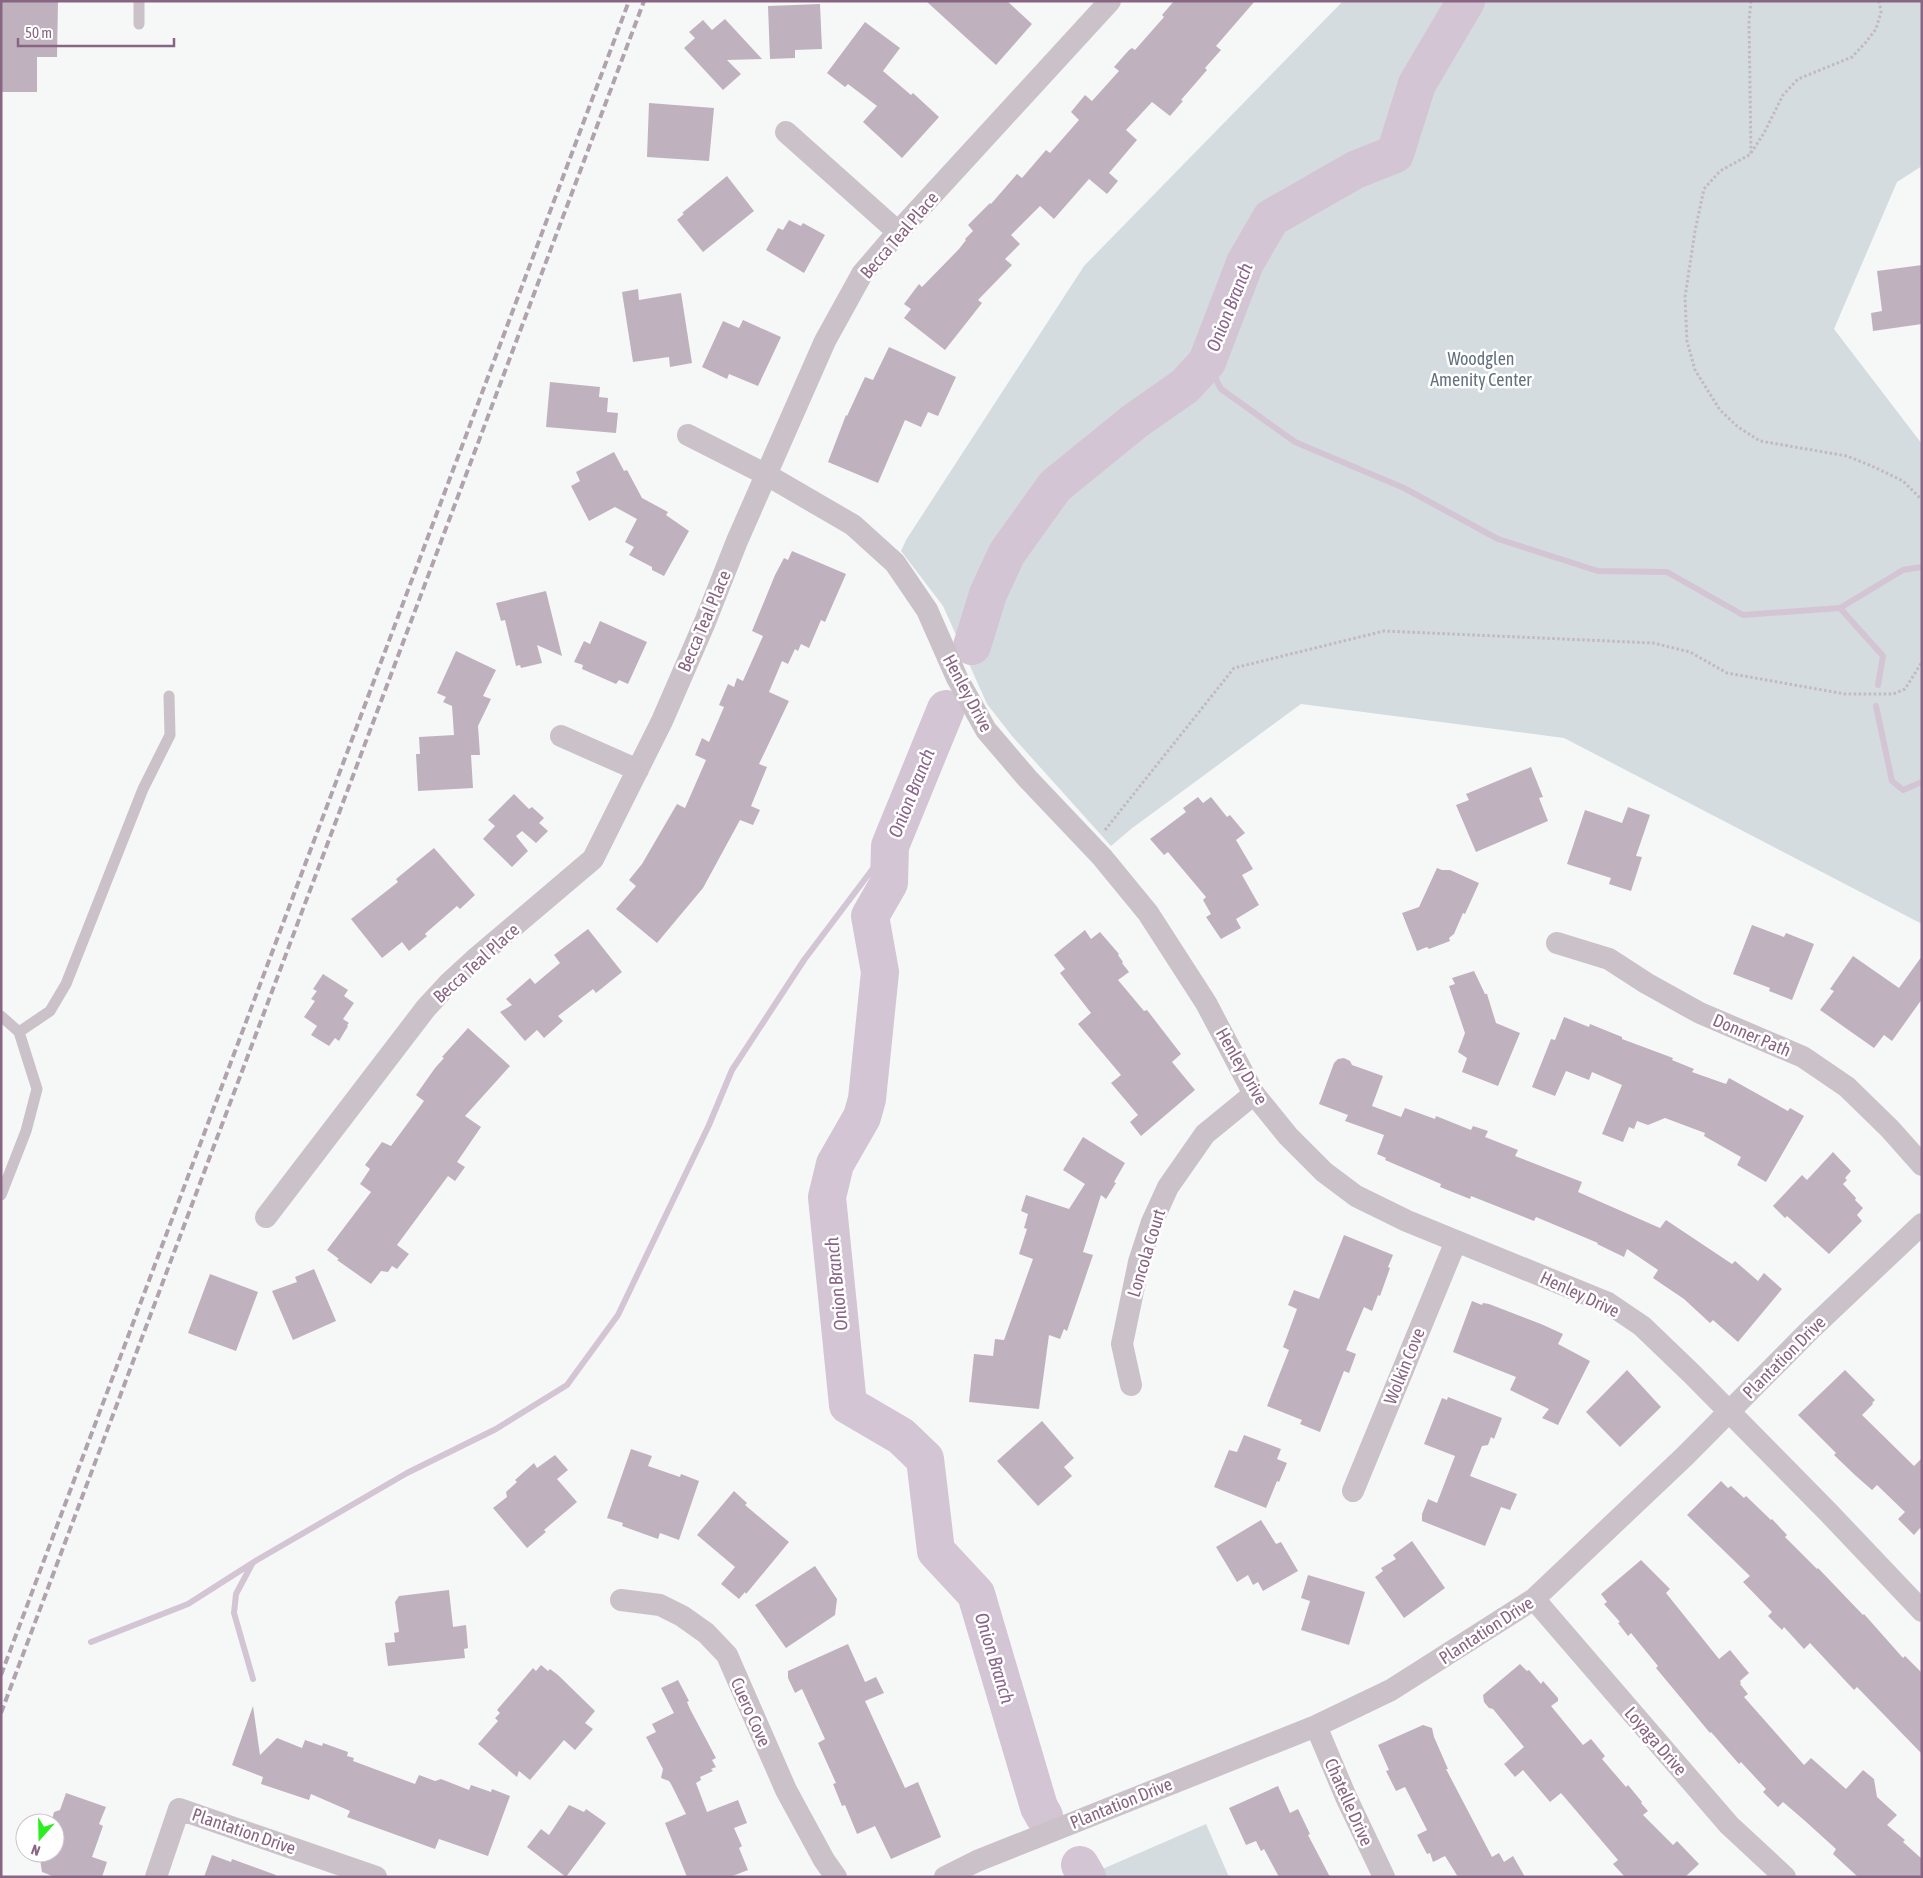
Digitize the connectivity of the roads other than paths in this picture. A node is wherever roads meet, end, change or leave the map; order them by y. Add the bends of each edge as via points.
1 (139, 1) edge
2 (1099, 5) edge
3 (139, 24) dead end
4 (786, 132) dead end
5 (898, 232) junction
6 (688, 435) dead end
7 (767, 474) junction
8 (169, 696) dead end
9 (561, 736) dead end
10 (638, 770) junction
11 (1557, 943) dead end
12 (1, 1016) edge
13 (19, 1032) junction
14 (1254, 1094) junction
15 (1922, 1166) edge
16 (1, 1195) edge
17 (266, 1217) dead end
18 (1922, 1224) edge
19 (1456, 1241) junction
20 (1131, 1386) dead end
21 (1729, 1412) junction
22 (1353, 1491) dead end
23 (1534, 1599) junction
24 (621, 1600) dead end
25 (1922, 1611) edge
26 (1316, 1726) junction
27 (156, 1877) edge
28 (376, 1877) edge
29 (836, 1877) edge
30 (944, 1877) edge
31 (1384, 1877) edge
32 (1785, 1877) edge

1 - 3 lane
2 - 5 street, Becca Teal Place
4 - 5 street
5 - 7 street, Becca Teal Place via 862,274 825,341
6 - 7 street, Henley Drive
7 - 10 street, Becca Teal Place
7 - 14 street, Henley Drive via 853,525 895,563 927,610 957,678 986,730 1102,857 1148,913 1206,1003
8 - 13 lane via 170,735 143,789 66,984 50,1011
9 - 10 street
10 - 17 street, Becca Teal Place via 593,859 450,982 426,1008
11 - 15 street, Donner Path via 1609,958 1700,1013 1803,1057 1847,1087
12 - 13 lane
13 - 16 lane via 37,1089 26,1131
14 - 19 street, Henley Drive via 1288,1136 1324,1172 1356,1196
14 - 20 street, Loncola Court via 1205,1134 1168,1187 1152,1222 1139,1262 1122,1344
18 - 21 street, Plantation Drive via 1811,1328
19 - 21 street, Henley Drive via 1608,1303 1642,1326
19 - 22 street, Wolkin Cove
21 - 23 street, Plantation Drive
21 - 25 street, Henley Drive
23 - 26 street, Plantation Drive via 1391,1690
23 - 32 street, Loyaga Drive via 1729,1824
24 - 29 street, Cuero Cove via 660,1605 682,1616 706,1633 727,1655 786,1790
26 - 30 street, Plantation Drive via 977,1860
26 - 31 street, Chatelle Drive
27 - 28 street, Plantation Drive via 179,1809

